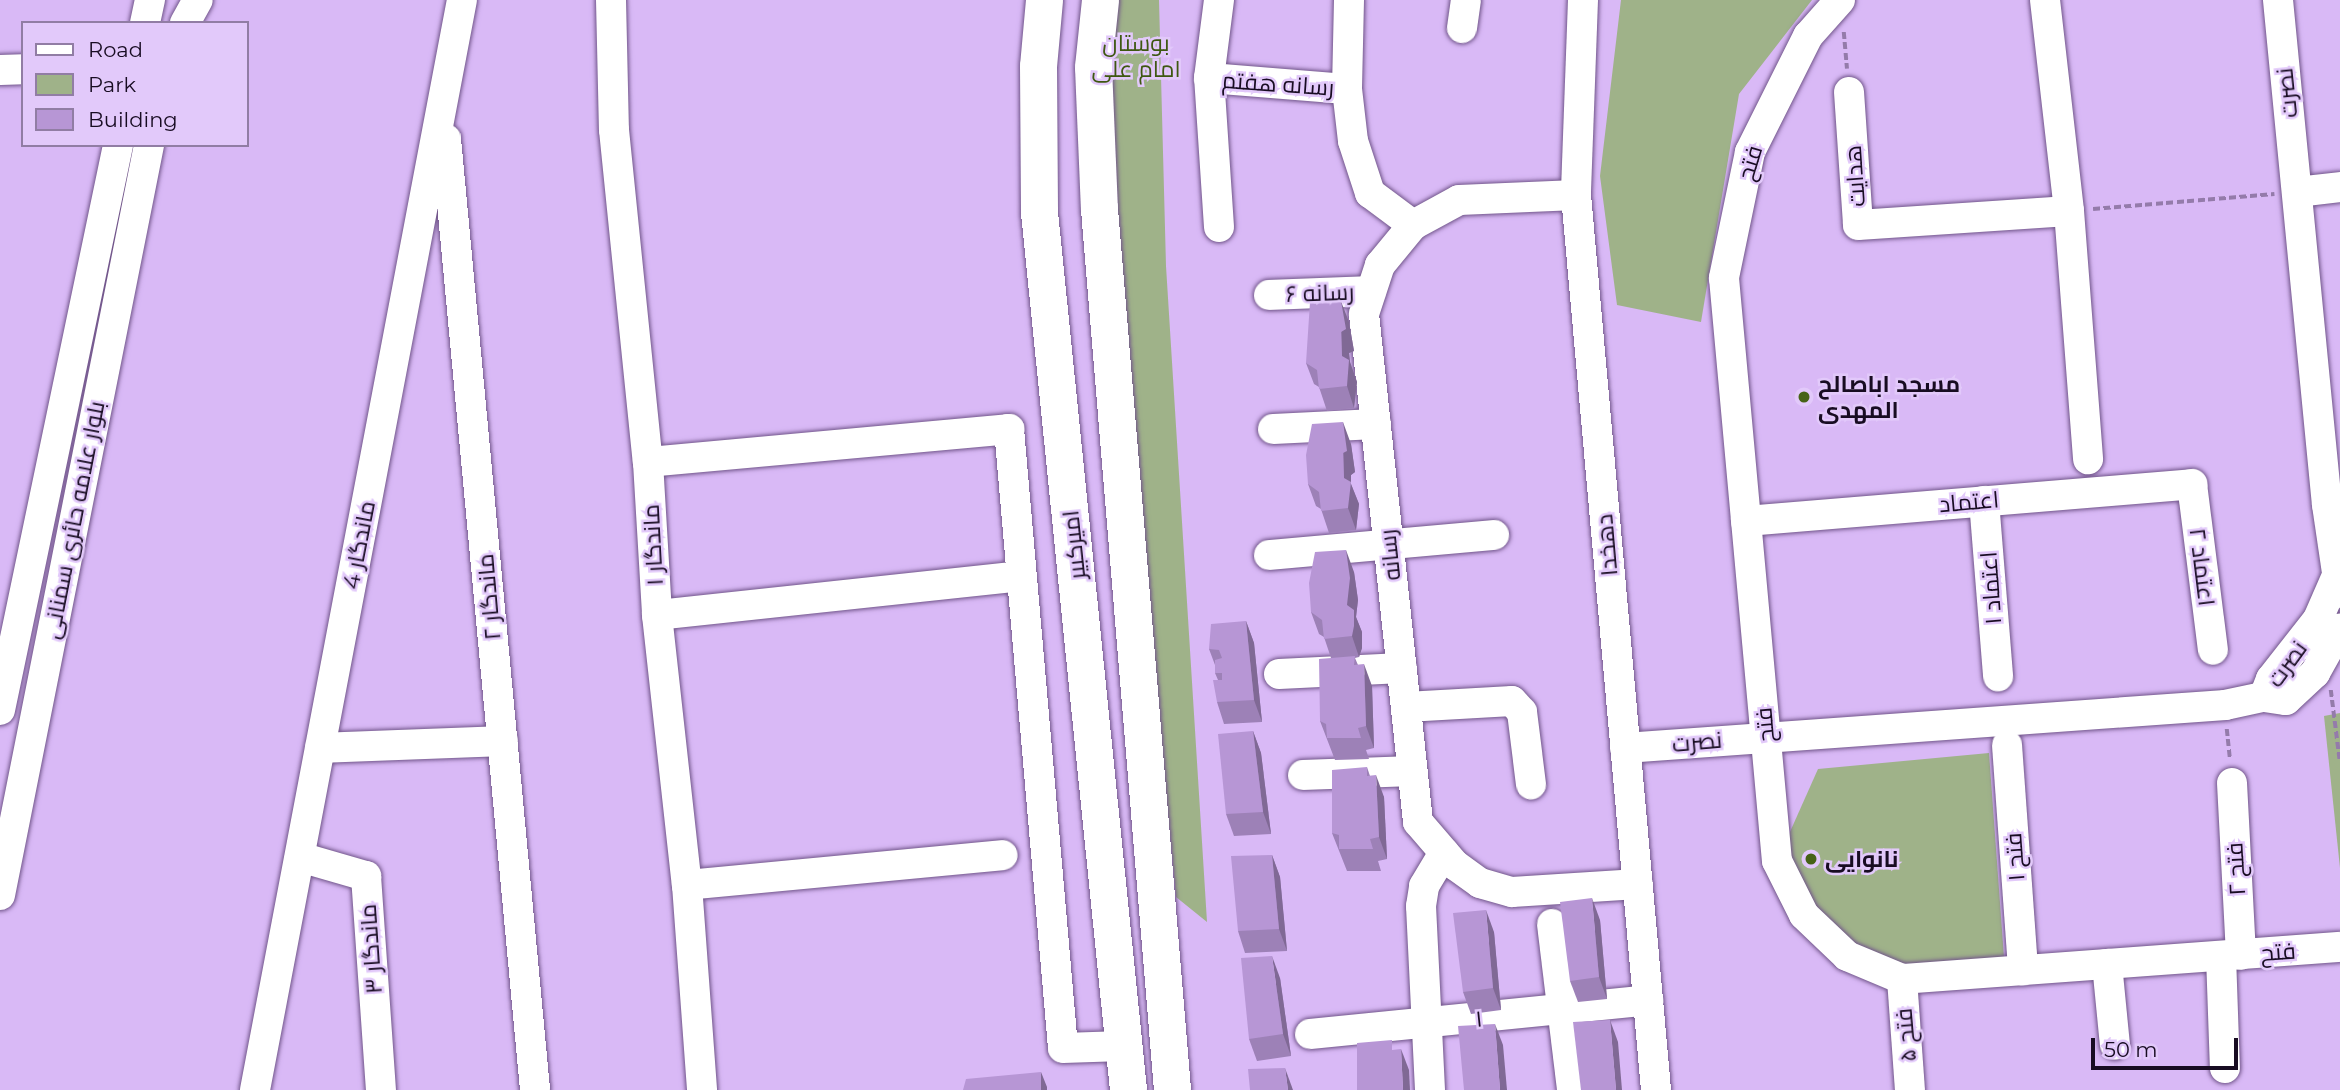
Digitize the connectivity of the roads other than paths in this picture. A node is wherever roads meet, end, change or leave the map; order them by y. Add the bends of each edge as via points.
1 (150, 0) edge
2 (198, 0) edge
3 (462, 0) edge
4 (611, 0) edge
5 (1044, 0) edge
6 (1100, 0) edge
7 (1219, 0) edge
8 (1349, 0) edge
9 (1583, 0) edge
10 (2045, 0) edge
11 (2278, 0) edge
12 (1842, 12) edge
13 (145, 21) edge
14 (186, 21) edge
15 (21, 69) edge
16 (0, 70) edge
17 (1209, 78) junction
18 (1347, 89) junction
19 (1849, 92) road end
20 (442, 103) junction
21 (118, 147) edge
22 (149, 147) edge
23 (2340, 187) edge
24 (2297, 192) junction
25 (1576, 195) junction
26 (2069, 211) junction
27 (1413, 225) junction
28 (1219, 227) dead end
29 (1371, 291) junction
30 (1269, 295) dead end
31 (1057, 368) junction
32 (1113, 368) junction
33 (1376, 424) junction
34 (1273, 429) dead end
35 (1117, 448) junction
36 (1065, 454) junction
37 (2088, 460) dead end
38 (648, 462) junction
39 (2192, 484) joint
40 (1984, 501) junction
41 (42, 504) junction
42 (77, 511) junction
43 (1746, 521) junction
44 (1494, 535) dead end
45 (1389, 547) junction
46 (1269, 555) dead end
47 (1021, 576) junction
48 (2337, 587) edge
49 (657, 615) junction
50 (2340, 628) edge
51 (2213, 650) dead end
52 (5, 662) edge
53 (1402, 668) junction
54 (1279, 674) dead end
55 (1998, 676) dead end
56 (2264, 697) junction
57 (1406, 707) junction
58 (0, 710) edge
59 (1766, 736) junction
60 (503, 741) junction
61 (2007, 745) dead end
62 (320, 748) junction
63 (1626, 748) junction
64 (13, 761) edge
65 (1412, 771) junction
66 (1303, 775) dead end
67 (2232, 782) road end
68 (1531, 784) dead end
69 (1444, 853) junction
70 (1003, 855) dead end
71 (300, 857) junction
72 (1637, 884) junction
73 (687, 885) junction
74 (0, 895) edge
75 (1552, 924) dead end
76 (2340, 947) edge
77 (2231, 955) junction
78 (2106, 964) junction
79 (2023, 970) junction
80 (1902, 979) junction
81 (1648, 1000) junction
82 (1562, 1010) junction
83 (1427, 1025) junction
84 (1310, 1034) dead end
85 (2115, 1045) dead end
86 (1123, 1046) junction
87 (2225, 1068) dead end
88 (256, 1090) edge
89 (381, 1090) edge
90 (536, 1090) edge
91 (702, 1090) edge
92 (1128, 1090) edge
93 (1172, 1090) edge
94 (1430, 1090) edge
95 (1572, 1090) edge
96 (1656, 1090) edge
97 (1910, 1090) edge

1 - 13 street
2 - 14 street
3 - 20 street, ماندگار 4
4 - 38 street, ماندگار ۱ via 614,130
5 - 31 main road, امیرکبیر via 1038,66 1039,212
6 - 32 main road via 1093,67
7 - 17 street
8 - 18 street
9 - 25 street, دهخدا
10 - 26 street
11 - 24 street, نصرت
12 - 43 street, فتح via 1808,36 1750,152 1724,278
15 - 16 street
17 - 18 street, رسانه هفتم
17 - 28 street
18 - 27 street via 1353,141 1370,193
19 - 26 street, هدایت via 1858,225
20 - 60 street, ماندگار ۲
20 - 62 street, ماندگار 4
21 - 41 street, بلوار علامه حائری سمنانی
22 - 42 street, بلوار علامه حائری سمنانی
23 - 24 street
24 - 48 street, نصرت
25 - 27 street, رسانه via 1459,200
25 - 63 street, دهخدا
26 - 37 street
27 - 29 street, رسانه via 1380,265
29 - 30 street, رسانه ۶
29 - 33 street, رسانه via 1364,314
31 - 32 main road via 1067,390 1082,398 1105,391
31 - 36 main road, امیرکبیر
32 - 35 main road
33 - 34 street
33 - 45 street, رسانه
35 - 36 main road via 1101,430 1085,429 1071,439
35 - 93 main road
36 - 86 main road, امیرکبیر
38 - 47 street via 1010,429
38 - 49 street, ماندگار ۱
39 - 40 street, اعتماد
39 - 51 street, اعتماد ۲
40 - 43 street, اعتماد
40 - 55 street, اعتماد ۱
41 - 42 street
41 - 52 street, بلوار علامه حائری سمنانی
42 - 64 street, بلوار علامه حائری سمنانی
43 - 59 street, فتح
44 - 45 street
45 - 46 street
45 - 53 street, رسانه
47 - 49 street
47 - 86 street via 1063,1048
48 - 56 street, نصرت via 2311,630 2270,680
49 - 73 street, ماندگار ۱
50 - 56 street via 2326,657 2286,700
52 - 58 street, بلوار علامه حائری سمنانی
53 - 54 street
53 - 57 street, رسانه
56 - 59 street, نصرت via 2225,705
57 - 65 street, رسانه
57 - 68 street via 1512,701 1522,712
59 - 63 street, نصرت
59 - 80 street, فتح via 1777,861 1804,915 1847,956
60 - 62 street
60 - 90 street, ماندگار ۲
61 - 79 street, فتح ۱
62 - 71 street, ماندگار 4
63 - 72 street, دهخدا
64 - 74 street, بلوار علامه حائری سمنانی
65 - 66 street
65 - 69 street, رسانه via 1418,822
67 - 77 street, فتح ۲
69 - 72 street, رسانه via 1480,883 1512,892
69 - 83 street via 1424,886 1421,906
70 - 73 street
71 - 88 street, ماندگار 4
71 - 89 street, ماندگار ۳ via 366,877
72 - 81 street, دهخدا
73 - 91 street, ماندگار ۱
75 - 82 street
76 - 77 street, فتح
77 - 78 street, فتح
77 - 87 street, فتح ۲
78 - 79 street, فتح
78 - 85 street
79 - 80 street, فتح
80 - 97 street, ۵ فتح
81 - 82 street, ۱
81 - 96 street, دهخدا
82 - 83 street, ۱
82 - 95 street
83 - 84 street, ۱
83 - 94 street
86 - 92 main road, امیرکبیر

